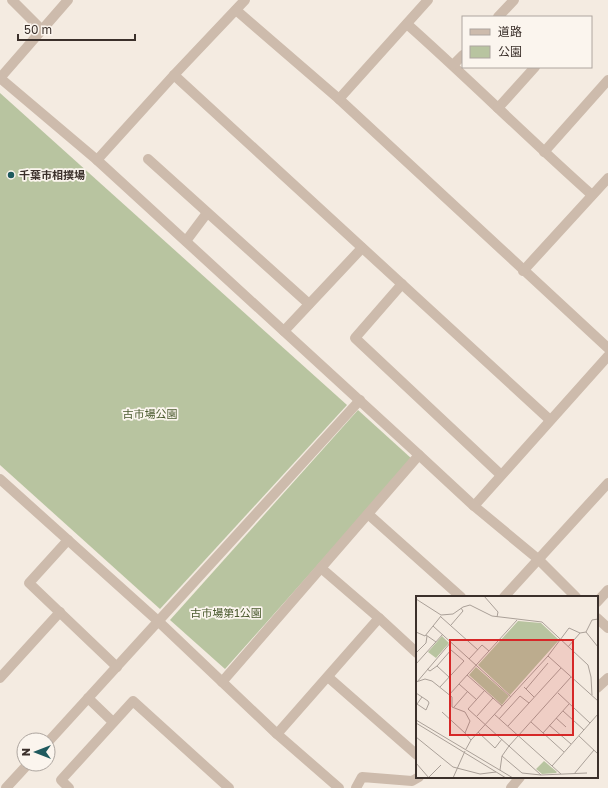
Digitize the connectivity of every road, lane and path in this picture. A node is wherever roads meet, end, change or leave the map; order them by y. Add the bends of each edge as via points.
1 (12, 0) edge
2 (68, 0) edge
3 (245, 0) edge
4 (428, 0) edge
5 (514, 0) edge
6 (236, 10) junction
7 (499, 16) edge
8 (407, 24) junction
9 (42, 30) junction
10 (462, 56) edge
11 (453, 65) junction
12 (534, 68) edge
13 (174, 75) junction
14 (0, 78) edge
15 (608, 80) edge
16 (339, 99) junction
17 (498, 108) junction
18 (544, 152) junction
19 (97, 160) junction
20 (148, 160) dead end
21 (608, 178) edge
22 (592, 195) junction
23 (207, 213) junction
24 (186, 241) junction
25 (362, 248) junction
26 (523, 271) junction
27 (402, 284) junction
28 (309, 304) junction
29 (284, 331) junction
30 (608, 348) edge
31 (608, 356) edge
32 (360, 400) junction
33 (550, 420) junction
34 (419, 455) junction
35 (502, 475) junction
36 (0, 479) edge
37 (608, 483) edge
38 (474, 506) junction
39 (368, 514) junction
40 (68, 540) junction
41 (538, 559) junction
42 (321, 568) junction
43 (608, 590) edge
44 (461, 596) edge
45 (505, 596) edge
46 (575, 596) edge
47 (598, 601) edge
48 (60, 612) junction
49 (380, 618) junction
50 (598, 619) edge
51 (158, 621) junction
52 (608, 628) edge
53 (416, 652) edge
54 (117, 667) junction
55 (328, 677) junction
56 (0, 678) edge
57 (608, 678) edge
58 (222, 682) junction
59 (598, 687) edge
60 (88, 698) junction
61 (113, 722) junction
62 (56, 733) edge
63 (277, 734) junction
64 (416, 754) edge
65 (22, 772) edge
66 (417, 778) edge
67 (519, 778) edge
68 (12, 786) edge
69 (69, 788) edge
70 (229, 788) edge
71 (339, 788) edge
72 (356, 788) edge
73 (511, 788) edge

1 - 9 street
2 - 9 street
3 - 6 street
4 - 8 street
5 - 7 street
6 - 13 street
6 - 16 street
8 - 11 street
8 - 16 street
9 - 14 street
10 - 11 street
11 - 17 street
12 - 17 street
13 - 19 street
13 - 25 street
14 - 19 street
15 - 18 street
16 - 26 street
17 - 18 street
18 - 22 street
19 - 24 street
20 - 23 street
21 - 22 street
22 - 26 street
23 - 24 street
23 - 28 street
24 - 29 street
25 - 27 street
25 - 28 street
26 - 30 street
27 - 33 street
27 - 35 street via 355,338
28 - 29 street
29 - 32 street
31 - 33 street
32 - 34 street
32 - 51 street
33 - 35 street
34 - 38 street
34 - 39 street
35 - 38 street
36 - 40 street
37 - 41 street
38 - 41 street
39 - 42 street
39 - 44 street
40 - 48 street via 29,583
40 - 51 street
41 - 45 street
41 - 46 street
42 - 49 street
42 - 58 street
43 - 47 street
48 - 54 street
48 - 56 street
49 - 53 street
49 - 55 street
50 - 52 street
51 - 54 street
51 - 58 street
54 - 60 street
55 - 63 street
55 - 64 street
57 - 59 street
58 - 63 street
60 - 61 street
60 - 62 street
61 - 69 street via 61,780
61 - 70 street via 133,701
63 - 71 street
65 - 68 street
66 - 72 street via 412,781 362,777
67 - 73 street

